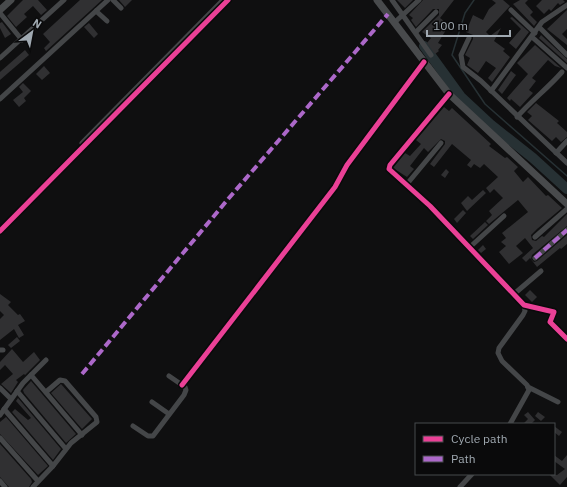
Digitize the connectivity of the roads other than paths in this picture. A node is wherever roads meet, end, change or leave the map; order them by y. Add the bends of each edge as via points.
1 (11, 0) edge
2 (64, 0) edge
3 (108, 0) edge
4 (114, 0) edge
5 (223, 0) edge
6 (228, 0) edge
7 (377, 0) edge
8 (392, 0) edge
9 (419, 0) edge
10 (567, 5) edge
11 (121, 8) dead end
12 (511, 10) dead end
13 (0, 11) edge
14 (96, 11) junction
15 (436, 12) dead end
16 (402, 15) junction
17 (107, 21) dead end
18 (396, 21) junction
19 (539, 27) junction
20 (416, 32) junction
21 (533, 35) junction
22 (469, 38) dead end
23 (22, 40) junction
24 (431, 55) dead end
25 (567, 55) edge
26 (0, 58) edge
27 (424, 62) junction
28 (567, 68) edge
29 (562, 72) dead end
30 (491, 91) junction
31 (448, 94) junction
32 (0, 99) edge
33 (517, 117) junction
34 (567, 141) edge
35 (441, 144) dead end
36 (556, 153) junction
37 (567, 163) edge
38 (407, 184) junction
39 (567, 204) edge
40 (567, 209) edge
41 (504, 216) dead end
42 (0, 226) edge
43 (567, 230) edge
44 (0, 231) edge
45 (535, 237) dead end
46 (470, 247) junction
47 (535, 258) dead end
48 (541, 271) dead end
49 (514, 294) junction
50 (524, 305) junction
51 (567, 339) edge
52 (46, 360) dead end
53 (31, 374) junction
54 (169, 376) dead end
55 (182, 385) junction
56 (528, 387) junction
57 (0, 388) edge
58 (17, 391) junction
59 (46, 392) junction
60 (12, 399) junction
61 (152, 402) dead end
62 (558, 402) dead end
63 (4, 409) junction
64 (169, 414) junction
65 (0, 415) edge
66 (511, 423) edge
67 (133, 426) dead end
68 (82, 435) junction
69 (0, 438) edge
70 (66, 449) junction
71 (53, 466) junction
72 (471, 475) edge
73 (0, 481) edge
74 (38, 481) junction
75 (5, 487) edge
76 (32, 487) edge
77 (460, 487) edge

1 - 13 main road
2 - 23 street
3 - 14 street
4 - 11 street
5 - 42 street
6 - 44 street
7 - 18 main road
8 - 16 street
9 - 16 street
10 - 19 street
12 - 21 street
13 - 23 street
14 - 17 street
14 - 32 street
15 - 20 street
16 - 18 street
16 - 20 street
18 - 27 main road
19 - 21 street
19 - 25 street
20 - 24 street
21 - 28 street
21 - 30 street
22 - 30 street via 461,55 463,67
23 - 26 street
27 - 31 main road
27 - 55 street via 348,165 330,194
29 - 33 street
30 - 33 street
31 - 38 street via 389,167
31 - 39 main road
33 - 36 street
34 - 36 street
35 - 38 street
36 - 37 street
38 - 46 street
40 - 45 street
41 - 46 street
43 - 47 street
46 - 49 street
48 - 49 street
49 - 50 street
50 - 51 street via 554,312 550,322
50 - 56 street via 523,315 498,353 502,361
52 - 53 street
53 - 58 street
53 - 59 street
54 - 55 street
55 - 64 street via 186,392
56 - 62 street
56 - 66 street via 529,392
57 - 60 street
58 - 60 street
58 - 70 street
59 - 68 street
59 - 68 street via 60,380 65,381 96,422
60 - 63 street
61 - 64 street
63 - 65 street
63 - 71 street
64 - 67 street via 156,434 151,437
68 - 70 street
69 - 74 street
70 - 71 street
71 - 74 street
72 - 77 street
73 - 75 street
74 - 76 street

